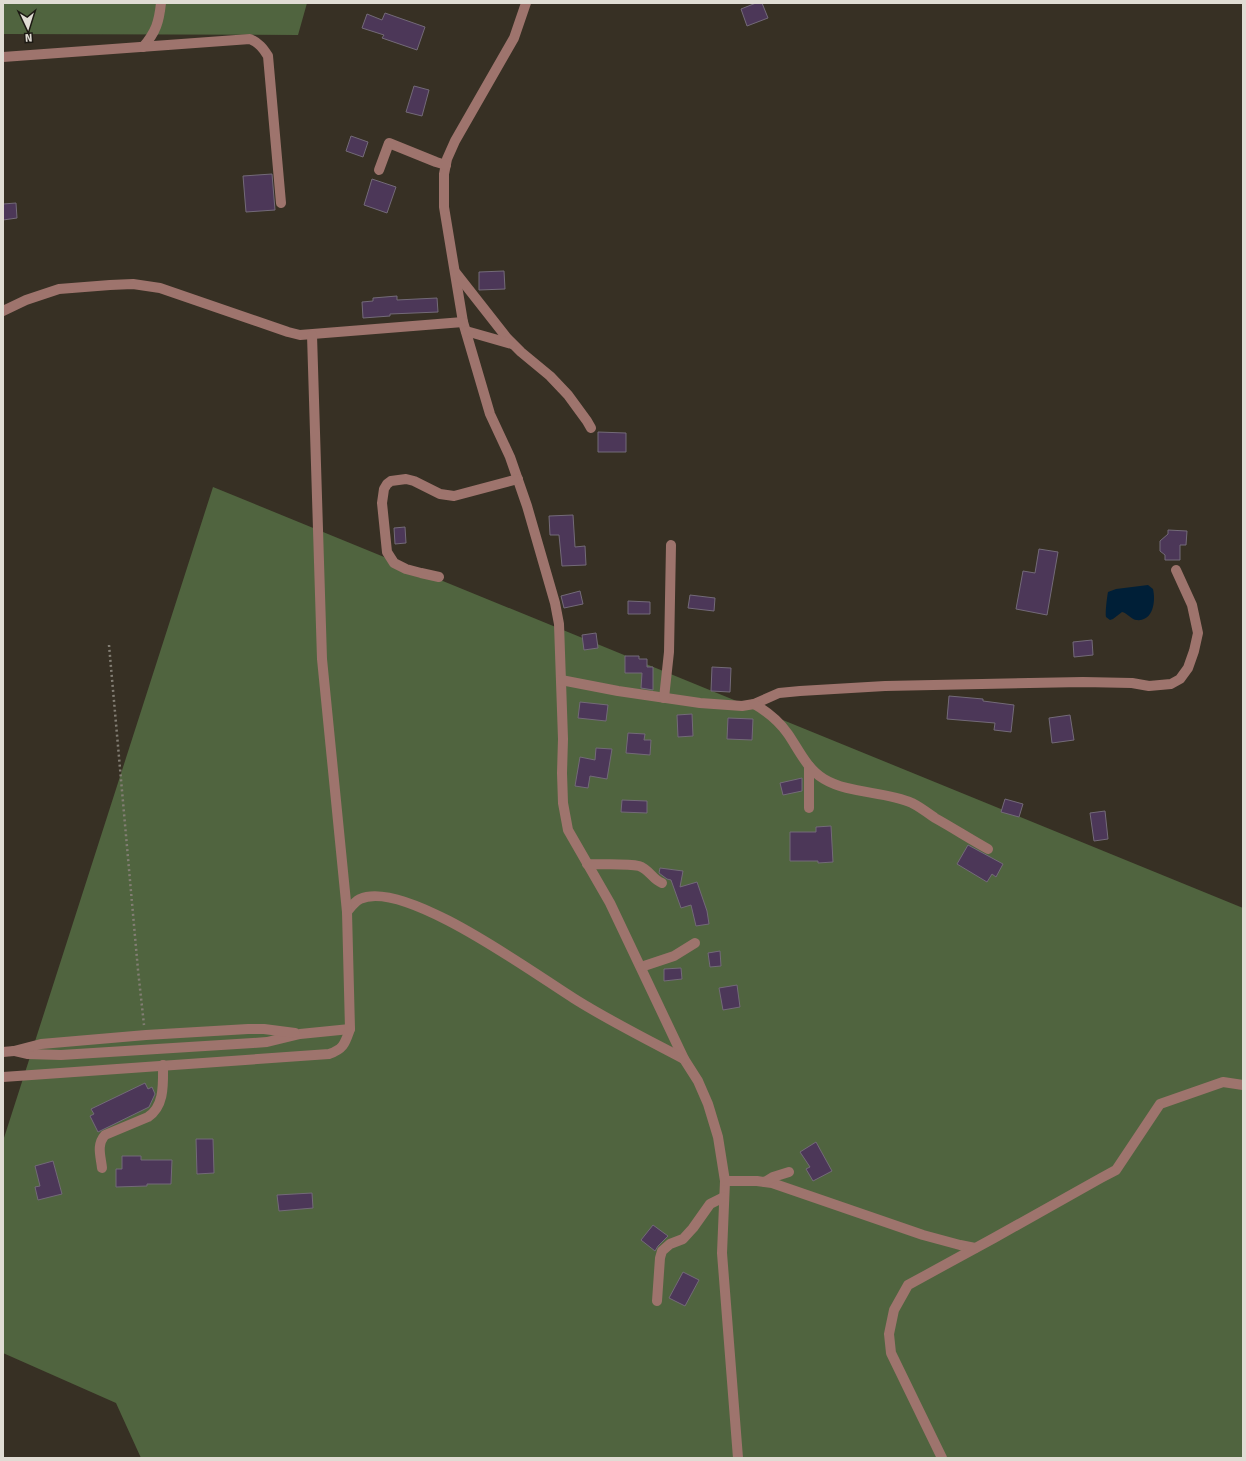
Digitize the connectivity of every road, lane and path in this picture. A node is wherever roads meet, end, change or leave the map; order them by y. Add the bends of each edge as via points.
1 (161, 3) edge
2 (526, 3) edge
3 (143, 47) junction
4 (3, 57) edge
5 (446, 164) junction
6 (378, 170) dead end
7 (280, 203) dead end
8 (455, 271) junction
9 (3, 310) edge
10 (464, 326) junction
11 (312, 335) junction
12 (512, 344) junction
13 (591, 428) dead end
14 (518, 479) junction
15 (671, 545) dead end
16 (1176, 570) dead end
17 (439, 577) dead end
18 (109, 645) dead end
19 (561, 680) junction
20 (664, 698) junction
21 (754, 704) junction
22 (809, 766) junction
23 (809, 808) dead end
24 (988, 849) dead end
25 (588, 864) junction
26 (662, 883) dead end
27 (347, 912) junction
28 (695, 943) dead end
29 (641, 968) junction
30 (350, 1029) junction
31 (300, 1034) junction
32 (146, 1036) junction
33 (3, 1052) edge
34 (14, 1052) junction
35 (684, 1059) junction
36 (163, 1065) junction
37 (3, 1077) edge
38 (1243, 1085) edge
39 (102, 1168) dead end
40 (789, 1172) dead end
41 (725, 1181) junction
42 (765, 1182) junction
43 (724, 1197) junction
44 (975, 1248) junction
45 (657, 1301) dead end
46 (738, 1458) edge
47 (942, 1458) edge

1 - 3 street via 158,25
2 - 5 street via 514,38 455,141
3 - 4 street
3 - 7 street via 250,39 264,48 268,56
5 - 6 street via 389,143
5 - 8 street via 444,207
8 - 10 street
8 - 12 street
9 - 11 street via 58,289 133,284 160,288 288,332
10 - 11 street
10 - 12 street
10 - 14 street via 490,414
11 - 27 street via 322,659
12 - 13 street via 568,395
14 - 17 street via 454,496 440,494 406,479 387,484 382,503 387,552 394,563 406,569
14 - 19 street via 555,603 559,624
15 - 20 street via 669,652
16 - 21 street via 1192,605 1198,634 1188,668 1180,679 1171,684 1149,686 1084,682 885,686 779,693
18 - 32 path
19 - 20 street
19 - 25 street via 562,803 568,830
20 - 21 street via 729,706
21 - 22 street via 770,714 788,732
22 - 23 street
22 - 24 street via 833,784 912,803
25 - 26 street via 640,866
25 - 29 street
27 - 30 street
27 - 35 street via 352,904 360,899 378,897 401,901 431,912 469,932 608,1018
28 - 29 street via 674,956
29 - 35 street
30 - 31 street
30 - 36 street via 344,1046 329,1054
31 - 32 street via 264,1029
31 - 34 street via 253,1043 61,1055
32 - 34 street via 41,1044
33 - 34 street
35 - 41 street via 708,1104 718,1137
36 - 37 street
36 - 39 street via 163,1089 158,1107 148,1117 101,1139 99,1145
38 - 44 street via 1223,1082 1160,1104 1116,1170
40 - 42 street
41 - 42 street
41 - 43 street
42 - 44 street via 929,1237
43 - 45 street via 710,1204 683,1239 670,1244 662,1251
43 - 46 street via 722,1253
44 - 47 street via 908,1285 894,1310 889,1334 891,1353

